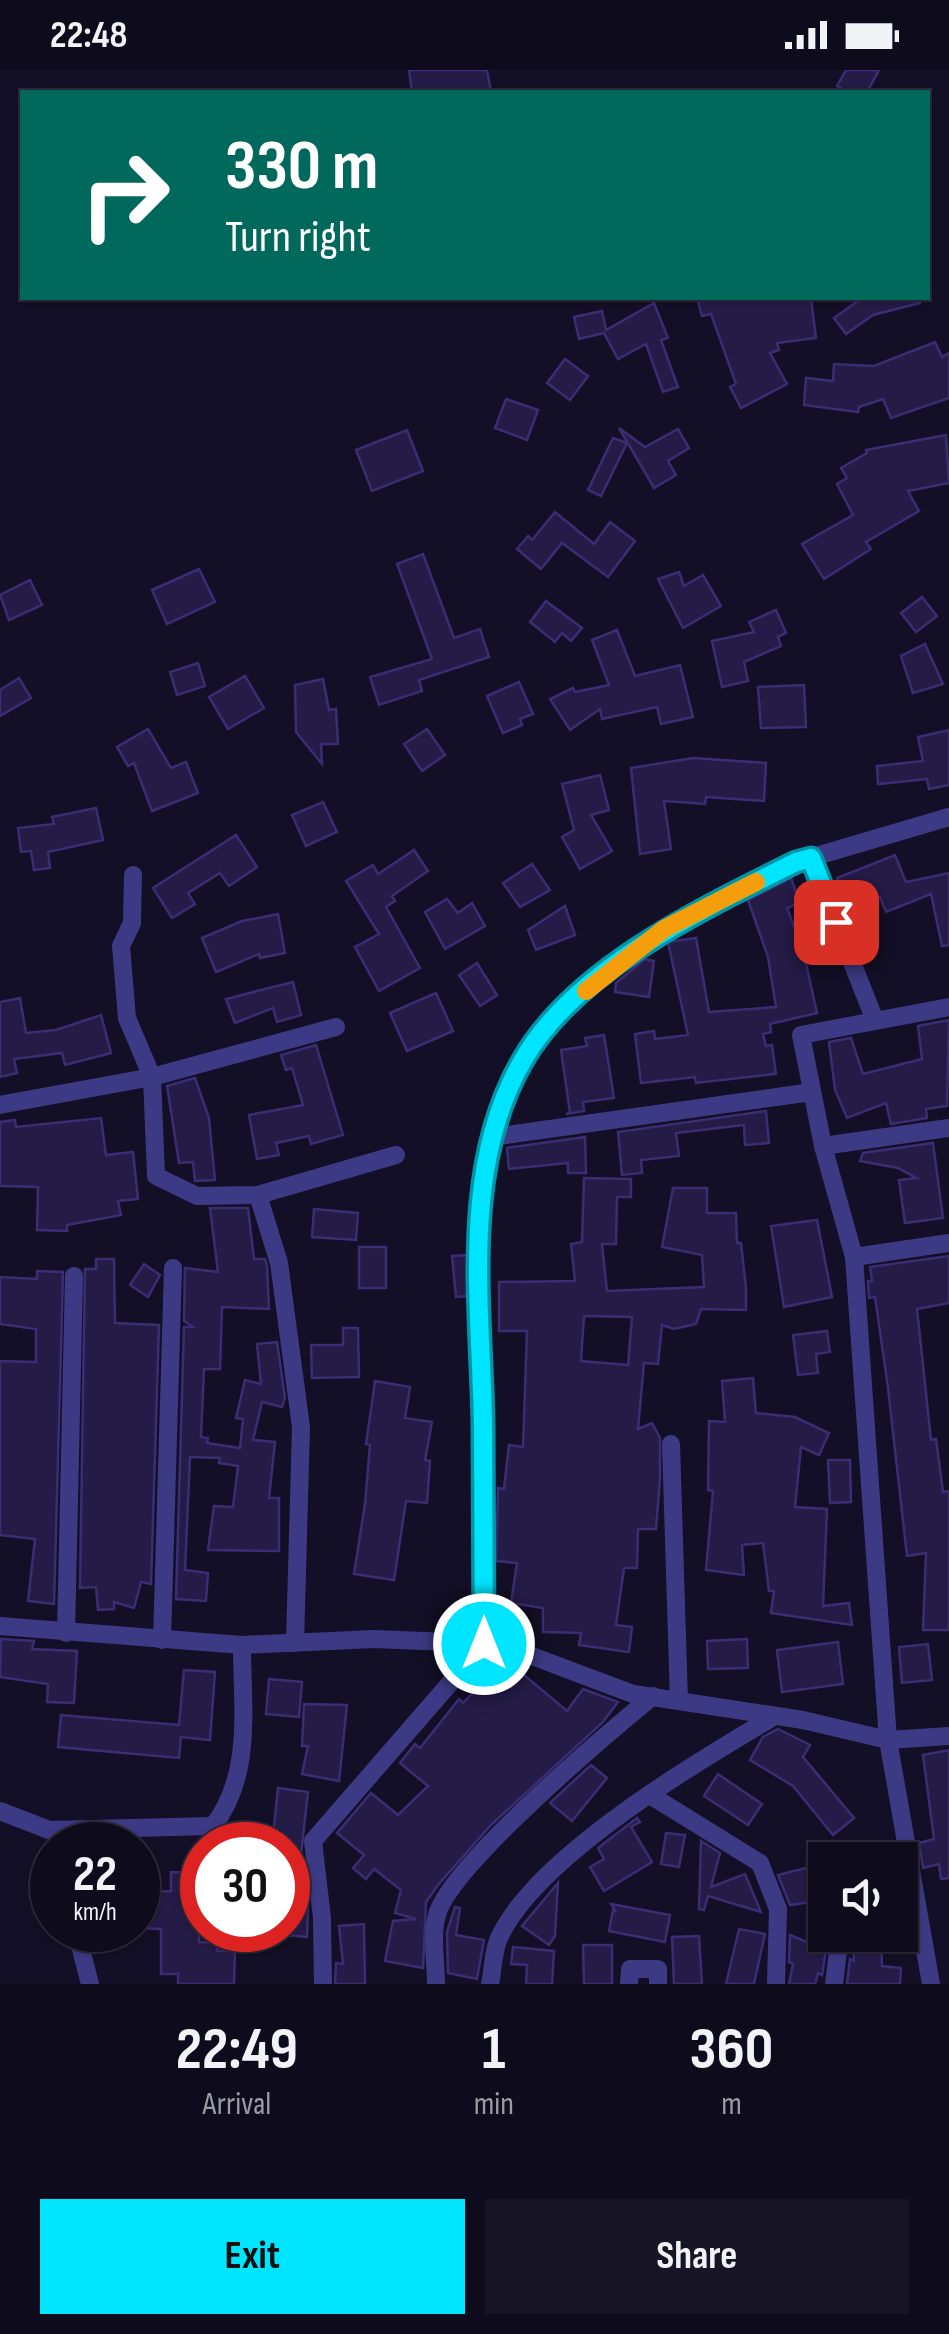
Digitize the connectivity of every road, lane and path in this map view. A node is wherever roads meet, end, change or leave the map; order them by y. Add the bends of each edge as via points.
1 (949, 817) edge
2 (811, 858) junction
3 (133, 875) dead end
4 (949, 1007) edge
5 (874, 1018) junction
6 (336, 1026) dead end
7 (152, 1077) junction
8 (812, 1092) junction
9 (0, 1105) edge
10 (949, 1128) edge
11 (492, 1138) junction
12 (823, 1146) junction
13 (396, 1155) dead end
14 (258, 1195) junction
15 (949, 1243) edge
16 (854, 1257) junction
17 (173, 1268) dead end
18 (74, 1276) dead end
19 (671, 1444) dead end
20 (0, 1626) edge
21 (66, 1632) junction
22 (162, 1640) junction
23 (294, 1644) junction
24 (484, 1644) junction
25 (242, 1645) junction
26 (653, 1696) junction
27 (679, 1700) junction
28 (774, 1716) junction
29 (949, 1736) edge
30 (888, 1740) junction
31 (650, 1795) junction
32 (0, 1812) edge
33 (221, 1822) edge
34 (30, 1823) edge
35 (82, 1952) edge
36 (838, 1952) edge
37 (90, 1984) edge
38 (323, 1984) edge
39 (436, 1984) edge
40 (490, 1984) edge
41 (629, 1984) edge
42 (658, 1984) edge
43 (776, 1984) edge
44 (834, 1984) edge
45 (931, 1984) edge

1 - 2 street
2 - 5 street
2 - 11 street via 664,929 566,1007 523,1060
3 - 7 street via 132,923 121,946 128,1018
4 - 5 street
5 - 8 street via 802,1035
6 - 7 street
7 - 9 street
7 - 14 street via 156,1176 197,1196
8 - 11 street
8 - 12 street
10 - 12 street
11 - 24 street via 479,1210
12 - 16 street
13 - 14 street
14 - 23 street via 280,1262 301,1427
15 - 16 street
16 - 30 street
17 - 22 street
18 - 21 street
19 - 27 street
20 - 21 street
21 - 22 street
22 - 25 street
23 - 24 street
23 - 25 street
24 - 26 street
24 - 38 street via 313,1842
25 - 33 street via 241,1772
26 - 27 street
26 - 39 street via 582,1754 457,1882 437,1914
27 - 28 street
28 - 30 street
28 - 31 street
29 - 30 street
30 - 45 street
31 - 40 street via 550,1871 498,1938
31 - 43 street via 760,1864 778,1909
32 - 34 street
35 - 37 street
36 - 44 street
41 - 42 street via 630,1969 658,1969

